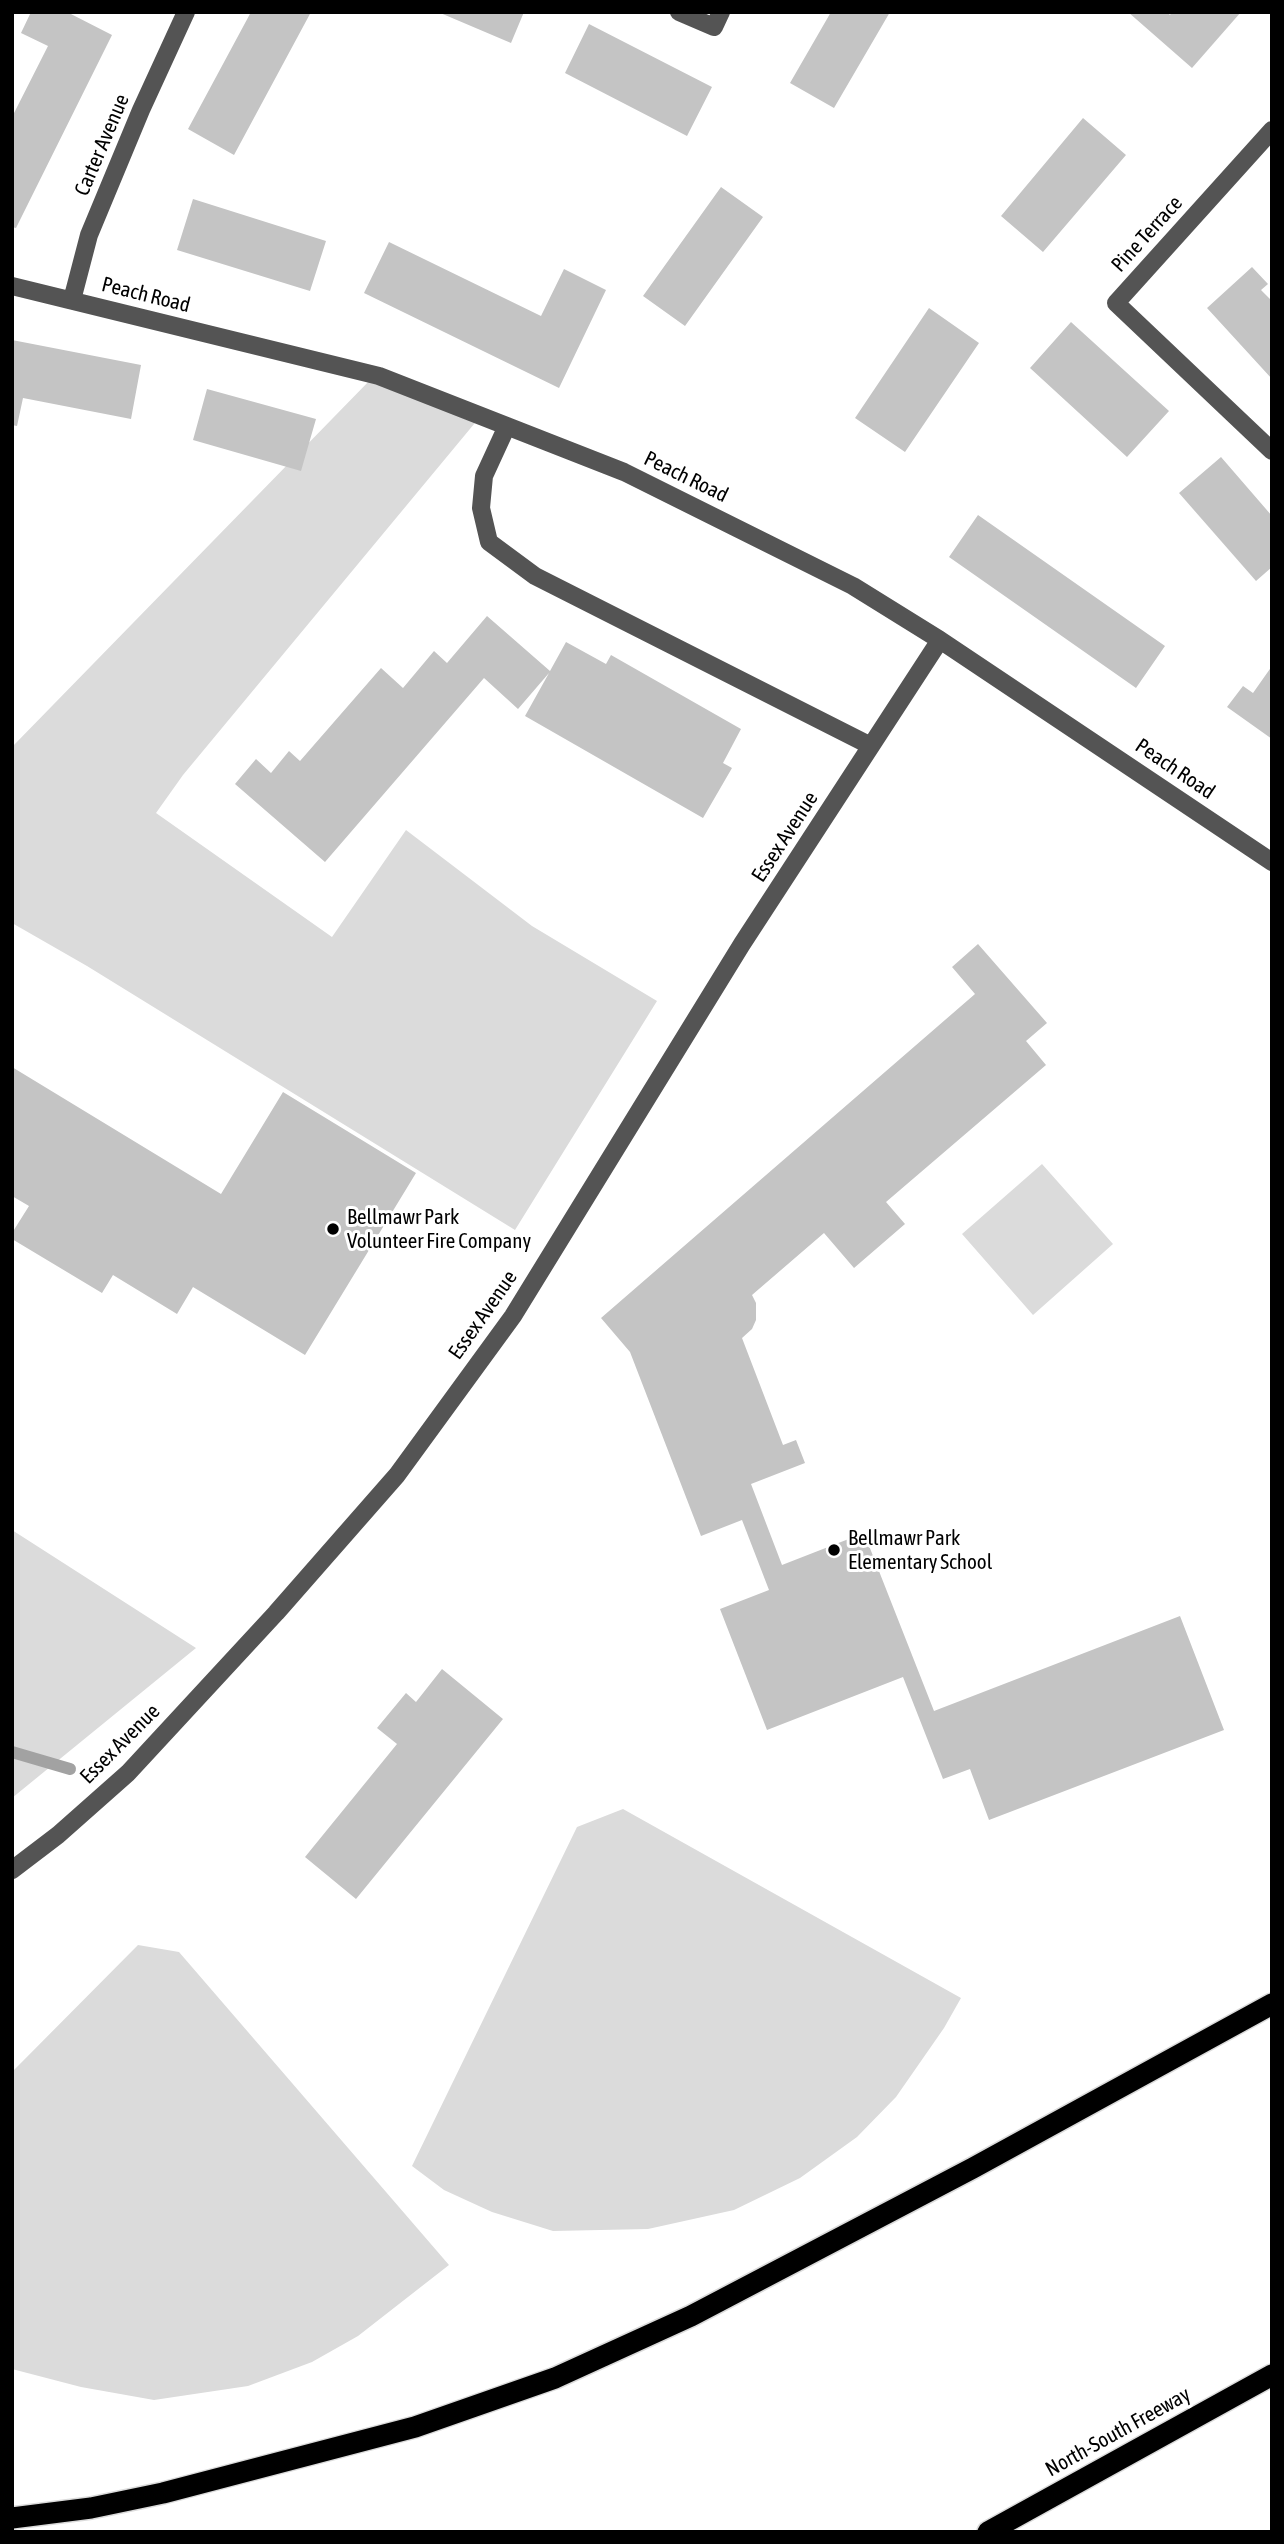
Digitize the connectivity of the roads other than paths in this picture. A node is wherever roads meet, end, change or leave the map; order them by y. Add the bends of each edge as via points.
1 (186, 12) edge
2 (679, 12) edge
3 (721, 12) edge
4 (1272, 130) edge
5 (12, 286) edge
6 (72, 300) junction
7 (507, 426) junction
8 (1272, 451) edge
9 (940, 640) junction
10 (871, 746) junction
11 (1272, 862) edge
12 (12, 1870) edge
13 (1272, 2004) edge
14 (1272, 2375) edge
15 (12, 2518) edge
16 (988, 2532) edge

1 - 6 street, Carter Avenue via 89,234
2 - 3 street via 714,27
4 - 8 street, Pine Terrace via 1115,303
5 - 6 street, Peach Road
6 - 7 street, Peach Road via 379,376
7 - 9 street, Peach Road via 624,472 853,586
7 - 10 street via 484,476 481,508 489,542 535,576
9 - 10 street, Essex Avenue
9 - 11 street, Peach Road
10 - 12 street, Essex Avenue via 742,944 513,1316 397,1475 128,1773
13 - 15 highway via 715,2304 555,2378 415,2427 190,2487 91,2508
14 - 16 highway, North-South Freeway

